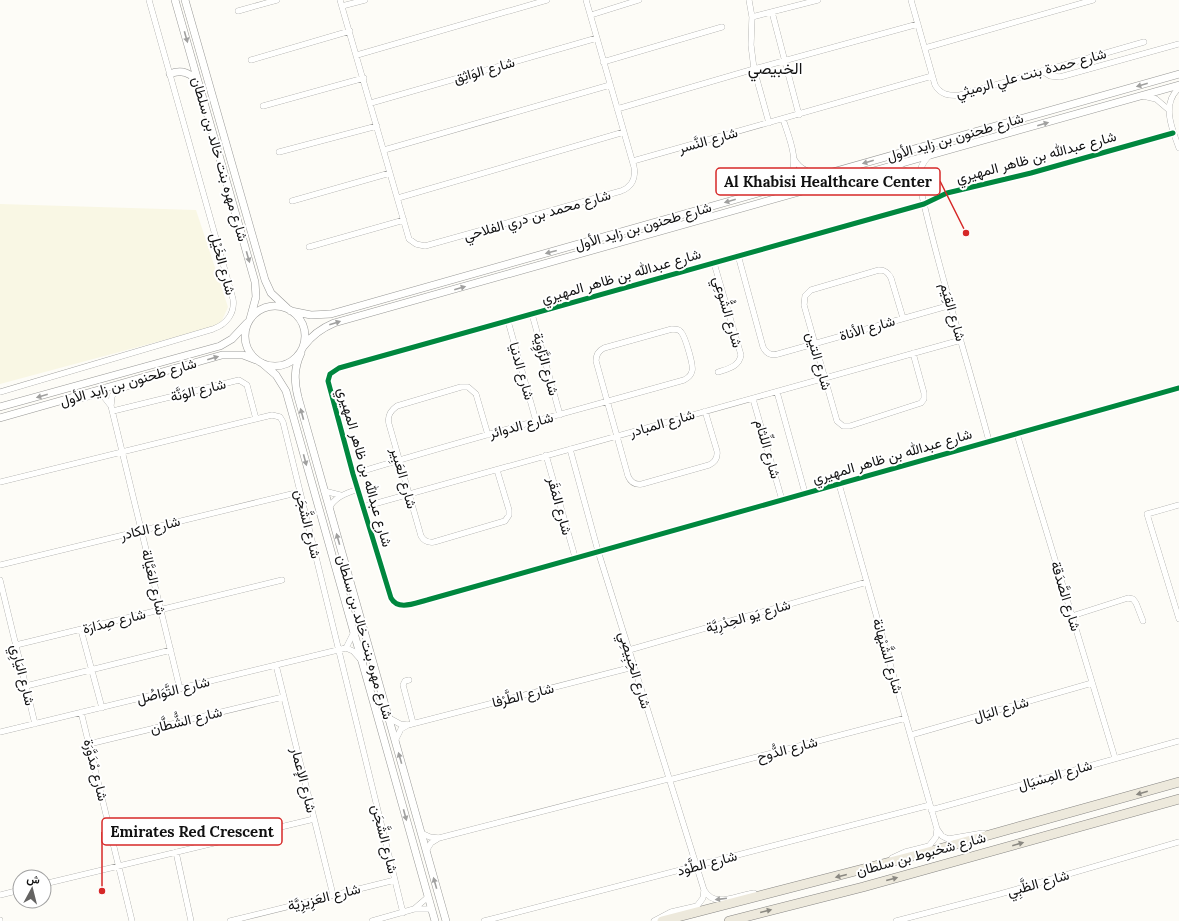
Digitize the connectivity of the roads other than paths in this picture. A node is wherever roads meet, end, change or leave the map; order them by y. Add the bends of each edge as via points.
1 (149, 0) edge
2 (175, 0) edge
3 (185, 0) edge
4 (277, 0) edge
5 (340, 0) edge
6 (365, 0) edge
7 (547, 0) edge
8 (586, 0) edge
9 (639, 0) edge
10 (749, 0) edge
11 (818, 0) edge
12 (911, 0) edge
13 (1093, 0) edge
14 (342, 6) junction
15 (238, 11) dead end
16 (772, 12) junction
17 (591, 15) junction
18 (752, 17) junction
19 (918, 24) junction
20 (722, 27) dead end
21 (350, 31) junction
22 (597, 38) junction
23 (1144, 42) dead end
24 (1179, 44) edge
25 (925, 48) junction
26 (357, 55) junction
27 (250, 60) dead end
28 (784, 60) junction
29 (603, 62) junction
30 (754, 69) junction
31 (1042, 71) junction
32 (170, 74) junction
33 (1179, 74) edge
34 (932, 76) junction
35 (364, 78) junction
36 (610, 85) junction
37 (1179, 86) edge
38 (202, 90) junction
39 (1139, 96) junction
40 (370, 103) junction
41 (263, 106) dead end
42 (617, 109) junction
43 (1169, 110) junction
44 (798, 115) junction
45 (783, 119) junction
46 (769, 123) junction
47 (377, 126) junction
48 (624, 132) junction
49 (1173, 132) junction
50 (1178, 145) edge
51 (384, 150) junction
52 (279, 152) dead end
53 (930, 156) junction
54 (794, 158) junction
55 (633, 161) junction
56 (892, 166) junction
57 (836, 171) junction
58 (390, 172) junction
59 (919, 182) junction
60 (764, 192) junction
61 (398, 198) junction
62 (292, 201) dead end
63 (924, 204) junction
64 (404, 220) junction
65 (309, 247) dead end
66 (738, 255) junction
67 (714, 263) junction
68 (951, 305) junction
69 (289, 309) junction
70 (532, 314) junction
71 (903, 318) junction
72 (249, 321) junction
73 (508, 321) junction
74 (961, 340) junction
75 (814, 343) junction
76 (304, 346) junction
77 (301, 353) junction
78 (913, 353) junction
79 (259, 362) junction
80 (718, 372) dead end
81 (155, 375) junction
82 (824, 378) junction
83 (1179, 388) edge
84 (0, 392) edge
85 (777, 392) junction
86 (753, 399) junction
87 (607, 402) junction
88 (50, 404) junction
89 (0, 407) edge
90 (112, 408) junction
91 (705, 411) junction
92 (560, 415) junction
93 (0, 418) edge
94 (256, 419) junction
95 (536, 422) junction
96 (488, 434) junction
97 (1018, 434) junction
98 (617, 436) junction
99 (989, 441) junction
100 (570, 449) junction
101 (122, 452) junction
102 (546, 455) junction
103 (398, 460) junction
104 (497, 470) junction
105 (353, 474) junction
106 (0, 482) edge
107 (839, 484) junction
108 (358, 489) junction
109 (300, 492) junction
110 (324, 492) junction
111 (805, 493) junction
112 (408, 494) junction
113 (340, 496) junction
114 (782, 500) junction
115 (1179, 505) edge
116 (363, 507) junction
117 (329, 508) junction
118 (142, 530) junction
119 (598, 551) junction
120 (575, 557) junction
121 (0, 565) edge
122 (0, 580) edge
123 (282, 580) dead end
124 (867, 582) junction
125 (161, 610) junction
126 (1072, 616) junction
127 (1179, 619) edge
128 (1143, 621) dead end
129 (81, 630) junction
130 (354, 632) junction
131 (16, 645) junction
132 (346, 648) junction
133 (171, 650) junction
134 (339, 650) junction
135 (629, 650) junction
136 (362, 662) junction
137 (276, 665) junction
138 (633, 666) junction
139 (91, 669) junction
140 (409, 680) dead end
141 (1092, 683) junction
142 (26, 686) junction
143 (180, 689) junction
144 (284, 696) junction
145 (102, 708) junction
146 (81, 712) junction
147 (388, 718) junction
148 (906, 718) junction
149 (35, 724) junction
150 (410, 724) junction
151 (0, 732) edge
152 (911, 735) junction
153 (395, 741) junction
154 (1179, 741) edge
155 (89, 744) junction
156 (1115, 758) junction
157 (668, 780) junction
158 (1179, 782) edge
159 (1179, 799) edge
160 (931, 807) junction
161 (314, 819) junction
162 (937, 829) junction
163 (1003, 832) junction
164 (421, 833) junction
165 (439, 838) junction
166 (1179, 842) edge
167 (426, 851) junction
168 (176, 852) junction
169 (697, 865) junction
170 (119, 866) junction
171 (879, 866) junction
172 (395, 880) junction
173 (52, 882) edge
174 (704, 890) junction
175 (12, 892) edge
176 (770, 894) junction
177 (0, 895) edge
178 (333, 895) junction
179 (428, 897) junction
180 (414, 909) junction
181 (431, 909) junction
182 (403, 913) junction
183 (132, 921) edge
184 (192, 921) edge
185 (230, 921) edge
186 (372, 921) edge
187 (435, 921) edge
188 (446, 921) edge
189 (484, 921) edge
190 (654, 921) edge
191 (662, 921) edge
192 (729, 921) edge
193 (896, 921) edge

1 - 32 street, شارع الخَيْل
2 -> 38 street, شارع مهره بنت خالد بن سلطان
3 - 69 street, شارع مهره بنت خالد بن سلطان via 265,280 276,299
4 - 15 street
5 - 14 street, شارع محمد بن دري الفلاحي
6 - 14 street
7 - 26 street
8 - 17 street, شارع محمد بن دري الفلاحي
9 - 17 street
10 - 18 street
11 - 16 street
12 - 19 street, شارع حمدة بنت علي الرميثي
13 - 25 street
14 - 21 street, شارع محمد بن دري الفلاحي
16 - 18 street
16 - 28 street
17 - 22 street, شارع محمد بن دري الفلاحي
18 - 30 street via 751,45
19 - 25 street, شارع حمدة بنت علي الرميثي
19 - 28 street
20 - 29 street
21 - 26 street, شارع محمد بن دري الفلاحي
21 - 27 street
22 - 29 street, شارع محمد بن دري الفلاحي
22 - 40 street, شارع الوَاثِق
23 - 31 street, شارع حمدة بنت علي الرميثي
24 - 31 street via 1060,77 1050,76
25 - 34 street, شارع حمدة بنت علي الرميثي
26 - 35 street, شارع محمد بن دري الفلاحي
28 - 30 street
28 - 44 street
29 - 36 street, شارع محمد بن دري الفلاحي
30 - 42 street
30 - 46 street
31 - 34 street, شارع حمدة بنت علي الرميثي via 953,96 938,90
32 - 38 street via 179,71 189,74
32 - 84 street, شارع الخَيْل via 233,298 231,314 227,321 217,328
33 -> 57 street, شارع طحنون بن زايد الأول
34 - 44 street, شارع النَّسر
35 - 40 street, شارع محمد بن دري الفلاحي
35 - 41 street
36 - 42 street, شارع محمد بن دري الفلاحي
36 - 51 street
37 - 39 street, شارع طحنون بن زايد الأول
37 - 43 street via 1172,96
38 -> 72 street, شارع مهره بنت خالد بن سلطان via 255,282 256,297
39 - 43 street via 1156,99
53 -> 39 street, شارع طحنون بن زايد الأول
40 - 47 street, شارع محمد بن دري الفلاحي
42 - 48 street, شارع محمد بن دري الفلاحي
43 - 49 street
44 - 45 street, شارع النَّسر
45 - 46 street, شارع النَّسر
45 - 54 street
46 - 55 street, شارع النَّسر
47 - 51 street, شارع محمد بن دري الفلاحي
47 - 52 street
48 - 55 street, شارع محمد بن دري الفلاحي
48 - 61 street
49 - 50 street
49 - 63 street, شارع عبدالله بن ظاهر المهيري via 947,193
51 - 58 street, شارع محمد بن دري الفلاحي
53 - 56 street, شارع طحنون بن زايد الأول
53 - 59 street, شارع القِيَم via 922,165
54 - 57 street via 800,167 810,172
54 - 60 street via 793,169 787,178
55 - 64 street, شارع محمد بن دري الفلاحي via 634,177 625,189 425,246 412,242
56 - 59 street via 905,170
76 -> 56 street, شارع طحنون بن زايد الأول via 320,330 334,323
57 - 60 street, شارع طحنون بن زايد الأول
58 - 61 street, شارع محمد بن دري الفلاحي
58 - 62 street
59 - 63 street, شارع القِيَم
60 -> 69 street, شارع طحنون بن زايد الأول via 331,314 311,315
61 - 64 street, شارع محمد بن دري الفلاحي
63 - 66 street, شارع عبدالله بن ظاهر المهيري
63 - 68 street, شارع القِيَم
64 - 65 street
66 - 67 street, شارع عبدالله بن ظاهر المهيري
66 - 75 street, شارع الأناة via 764,350 775,355
67 - 70 street, شارع عبدالله بن ظاهر المهيري
67 - 80 street, شارع الشُّوعِي via 741,355 736,365
68 - 71 street, شارع الأناة
68 - 74 street, شارع القِيَم
69 - 72 street via 280,306 267,308 255,314
69 - 76 street via 304,326
70 - 73 street, شارع عبدالله بن ظاهر المهيري
70 - 92 street, شارع الزَّاوِيَة
71 - 75 street, شارع الأناة
71 - 75 street, شارع التين via 889,274 884,270 878,270 807,293 804,305
72 - 79 street via 245,334 246,344 250,353
72 -> 89 street, شارع طحنون بن زايد الأول via 232,339 220,346
73 - 95 street, شارع الدنيا
73 - 105 street, شارع عبدالله بن ظاهر المهيري via 331,372 329,384
74 - 78 street, شارع المبادر
74 - 99 street, شارع القِيَم
75 - 82 street, شارع التين
76 - 77 street
77 - 79 street via 290,363 283,365
110 -> 77 street, شارع مهره بنت خالد بن سلطان via 296,389 295,370
78 - 82 street, شارع المبادر
78 - 82 street, شارع التين via 924,393 921,403 850,426 843,426 837,421
81 -> 79 street, شارع طحنون بن زايد الأول via 229,354 243,355
79 -> 130 street, شارع مهره بنت خالد بن سلطان via 276,375 286,391
81 - 88 street, شارع طحنون بن زايد الأول
81 - 90 street via 116,391 112,396
82 - 85 street, شارع المبادر
83 - 97 street, شارع عبدالله بن ظاهر المهيري
85 - 86 street, شارع المبادر
85 - 111 street
86 - 91 street, شارع المبادر
86 - 114 street, شارع اللِّثام
87 - 87 street, شارع الدوائر via 596,361 598,353 604,348 669,330 676,329 683,335 692,365 690,377
87 - 92 street, شارع الدوائر
87 - 98 street
88 - 90 street via 66,403 96,395 104,397
88 - 93 street, شارع طحنون بن زايد الأول
90 - 94 street, شارع الوَنَّة via 239,380 247,385
90 - 101 street, شارع العَيَّالة
91 - 98 street, شارع المبادر
91 - 98 street via 717,451 717,457 709,465 636,484 629,479
92 - 95 street, شارع الدوائر
94 - 101 street, شارع الشَّجَن
94 - 109 street, شارع الشَّجَن via 275,415 282,420
95 - 96 street, شارع الدوائر
96 - 103 street, شارع الدوائر
96 - 103 street, شارع العَبِير via 476,394 468,387 461,387 397,406 392,410 388,421
97 - 99 street, شارع عبدالله بن ظاهر المهيري
97 - 126 street, شارع الصَّدَقة
98 - 100 street, شارع المبادر
99 - 107 street, شارع عبدالله بن ظاهر المهيري
100 - 102 street, شارع المبادر
100 - 119 street, شارع الخِبِيصِي
101 - 106 street, شارع الشَّجَن
101 - 118 street, شارع العَيَّالة
102 - 104 street, شارع المبادر
102 - 120 street, شارع المَقَر
103 - 105 street, شارع الدوائر
103 - 112 street, شارع العَبِير
104 - 112 street, شارع المبادر
104 - 112 street, شارع العَبِير via 509,510 506,521 434,542 426,541 421,536
105 - 108 street, شارع عبدالله بن ظاهر المهيري
107 - 111 street, شارع عبدالله بن ظاهر المهيري
107 - 124 street, شارع الشَّبْهانة
108 - 113 street, شارع عبدالله بن ظاهر المهيري
108 - 116 street, شارع عبدالله بن ظاهر المهيري
109 - 118 street, شارع الكادر
109 - 134 street, شارع الشَّجَن
110 - 113 street
110 - 117 street, شارع مهره بنت خالد بن سلطان
111 - 114 street, شارع عبدالله بن ظاهر المهيري
112 - 116 street, شارع المبادر
113 - 117 street, شارع عبدالله بن ظاهر المهيري
114 - 119 street, شارع عبدالله بن ظاهر المهيري
115 - 127 street via 1147,514
116 - 120 street, شارع عبدالله بن ظاهر المهيري via 391,598 399,605 427,600
147 -> 117 street, شارع مهره بنت خالد بن سلطان
118 - 121 street, شارع الكادر
118 - 125 street, شارع العَيَّالة
119 - 120 street, شارع عبدالله بن ظاهر المهيري
119 - 135 street, شارع الخِبِيصِي
122 - 131 street, شارع اليَارِي
123 - 125 street, شارع صِدَارَة
124 - 135 street, شارع يَو الحِدْرِيَّة
124 - 148 street, شارع الشَّبْهانة
125 - 129 street, شارع صِدَارَة
125 - 133 street, شارع العَيَّالة
126 - 128 street via 1128,598 1136,603
126 - 141 street, شارع الصَّدَقة
129 - 131 street, شارع صِدَارَة
129 - 139 street
130 - 132 street
130 - 136 street, شارع مهره بنت خالد بن سلطان
131 - 142 street, شارع اليَارِي
132 - 134 street, شارع التَّوَاصُل
132 - 136 street via 353,651
133 - 139 street
133 - 143 street, شارع العَيَّالة
134 - 137 street, شارع التَّوَاصُل
134 - 172 street, شارع الشَّجَن
135 - 138 street, شارع الخِبِيصِي
136 -> 179 street, شارع مهره بنت خالد بن سلطان
137 - 143 street, شارع التَّوَاصُل
137 - 144 street, شارع الإعمار
138 - 150 street, شارع الطَّرْفا
138 - 157 street, شارع الخِبِيصِي
139 - 142 street
139 - 145 street
140 - 150 street via 403,685
141 - 152 street, شارع اليَال
141 - 156 street, شارع الصَّدَقة
142 - 149 street, شارع اليَارِي
143 - 145 street, شارع التَّوَاصُل
144 - 155 street, شارع الشُّطَّان
144 - 161 street, شارع الإعمار
145 - 146 street, شارع التَّوَاصُل
146 - 149 street, شارع التَّوَاصُل
146 - 155 street, شارع مْدَوَّرَة
147 - 150 street via 396,723
147 - 153 street, شارع مهره بنت خالد بن سلطان
148 - 152 street, شارع الشَّبْهانة
148 - 157 street, شارع الدُّوح
149 - 151 street, شارع التَّوَاصُل
150 - 153 street via 401,729
152 - 160 street, شارع الشَّبْهانة
164 -> 153 street, شارع مهره بنت خالد بن سلطان
154 - 156 street, شارع المِسْيَال
155 - 170 street, شارع مْدَوَّرَة
156 - 160 street, شارع المِسْيَال
157 - 165 street, شارع الدُّوح
157 - 169 street, شارع الخِبِيصِي
158 -> 163 main road, شارع شخبوط بن سلطان
192 -> 159 main road, شارع شخبوط بن سلطان
160 - 162 street, شارع الشَّبْهانة
160 - 169 street, شارع الطَّوْد
161 - 168 street
161 - 178 street, شارع الإعمار
162 - 163 street via 948,840 982,833
162 - 171 street via 936,837 929,846 899,855
163 - 171 main road, شارع شخبوط بن سلطان
164 - 165 street, شارع الدُّوح
164 - 167 street, شارع مهره بنت خالد بن سلطان
165 - 167 street
166 - 193 street, شارع الظَّبِي
188 -> 167 street, شارع مهره بنت خالد بن سلطان
168 - 170 street
168 - 184 street
169 - 174 street, شارع الخِبِيصِي
169 - 189 street, شارع الطَّوْد
170 - 173 street
170 - 183 street, شارع مْدَوَّرَة
171 -> 176 main road, شارع شخبوط بن سلطان
172 - 178 street, شارع العَزِيزِيَّة
172 - 182 street, شارع الشَّجَن
176 -> 174 street via 749,894 719,901 712,899
174 - 190 street via 703,898 697,906 672,912
175 - 177 street
176 - 191 main road, شارع شخبوط بن سلطان
178 - 185 street, شارع العَزِيزِيَّة
179 - 180 street
179 - 181 street, شارع مهره بنت خالد بن سلطان
180 - 181 street
180 - 182 street
181 - 187 street, شارع مهره بنت خالد بن سلطان
182 - 186 street

